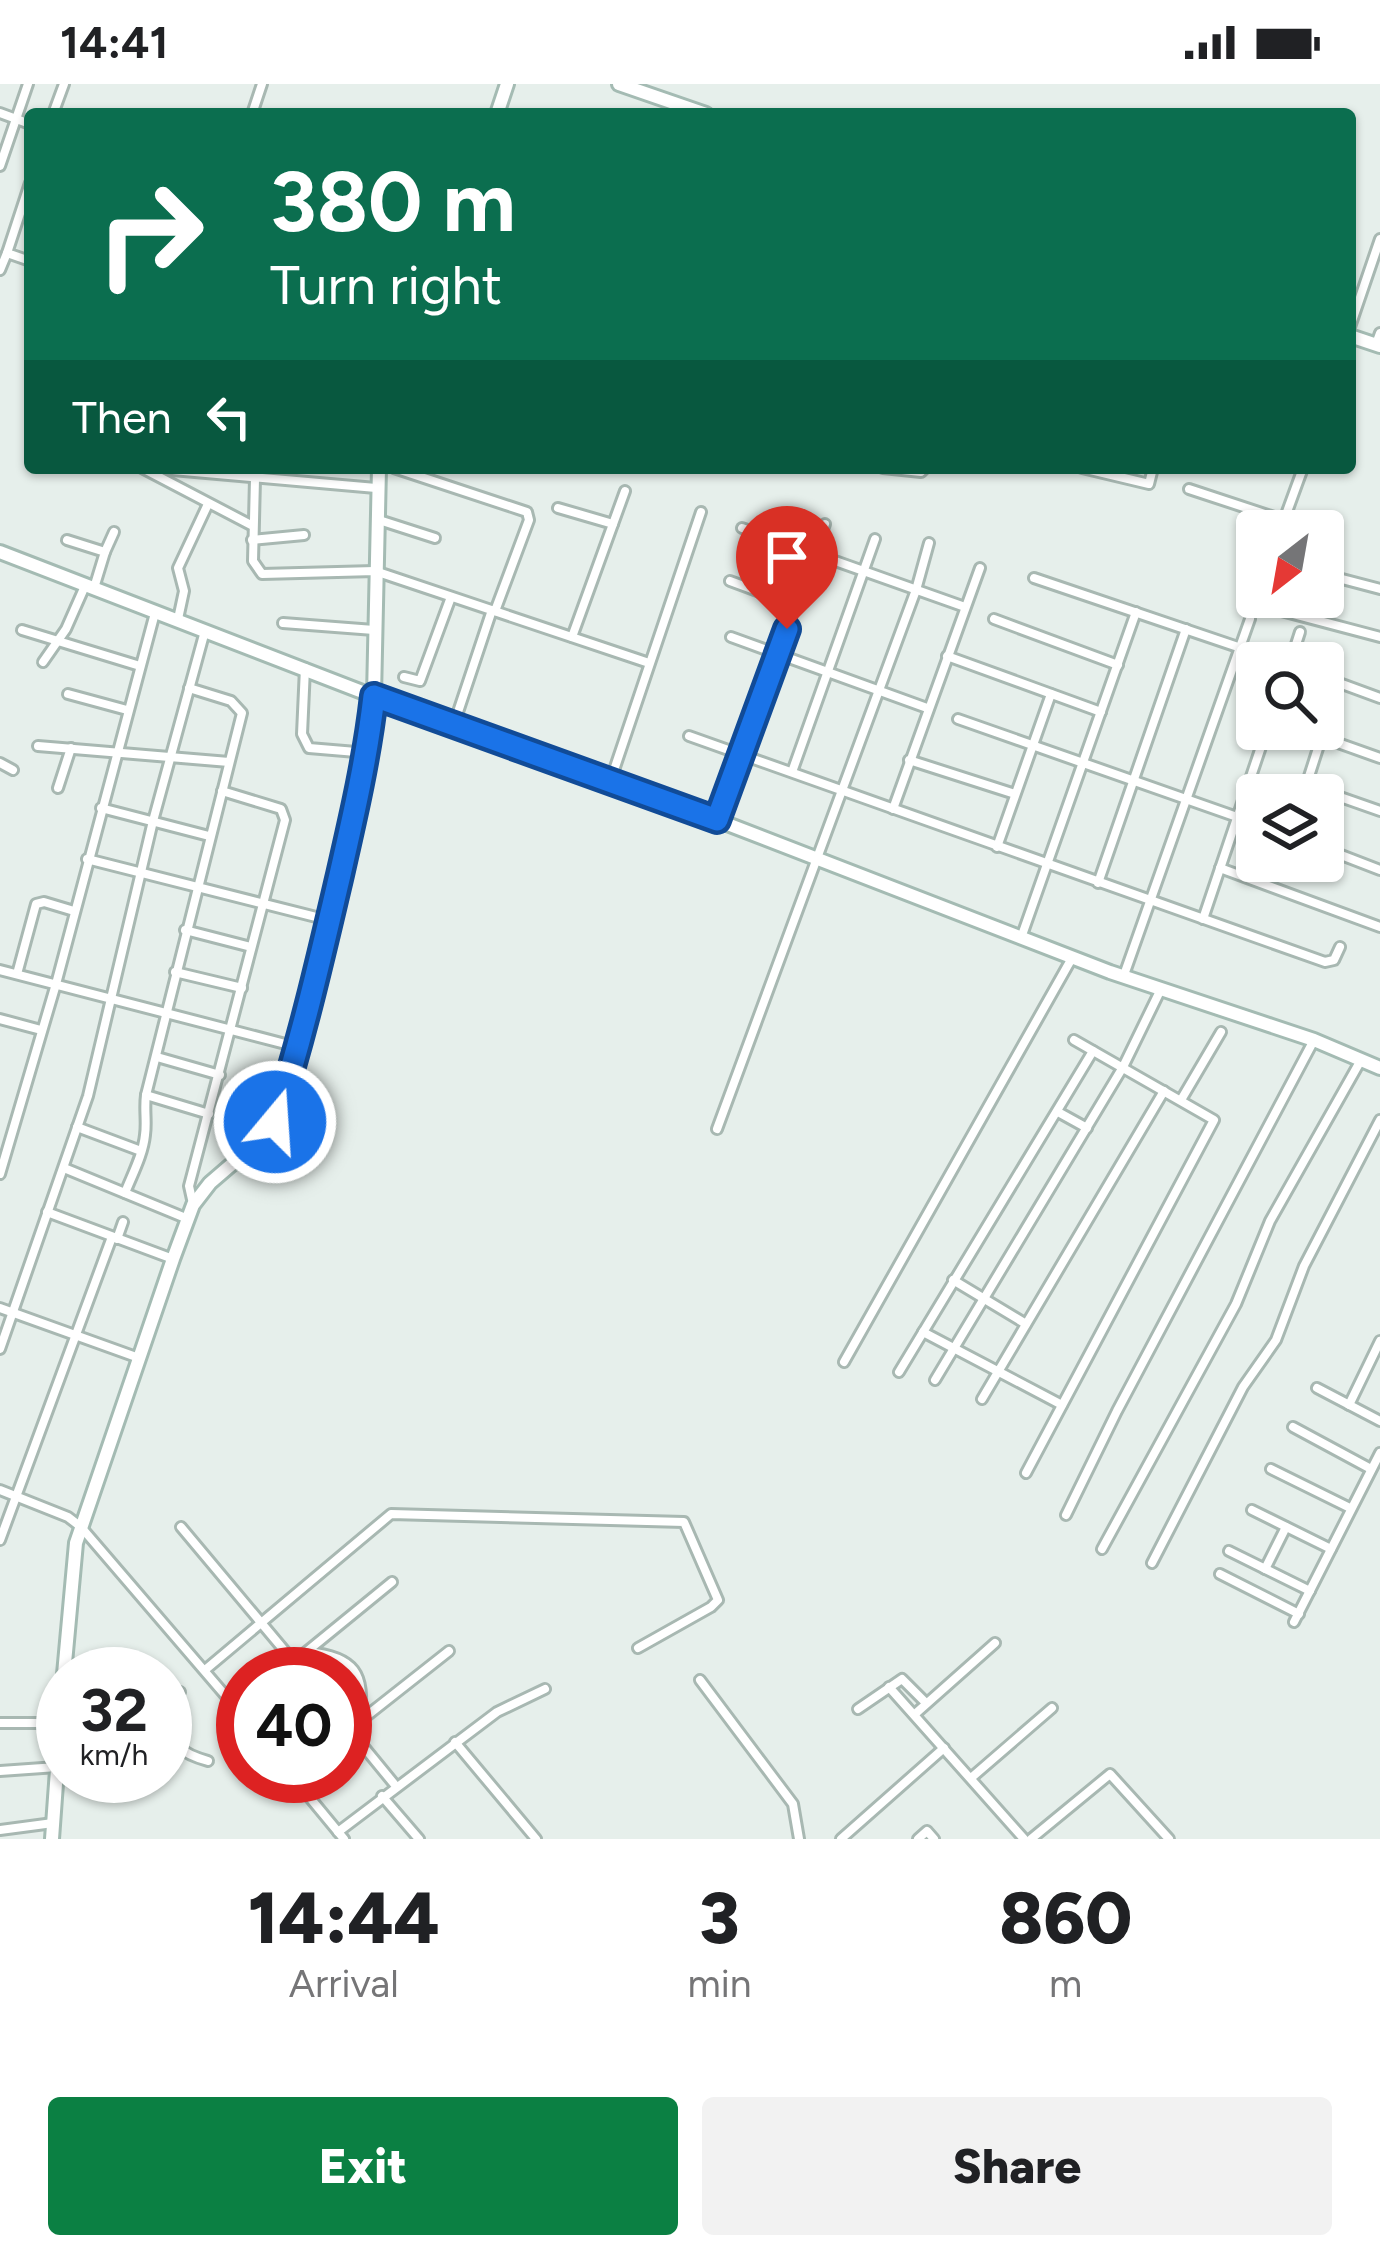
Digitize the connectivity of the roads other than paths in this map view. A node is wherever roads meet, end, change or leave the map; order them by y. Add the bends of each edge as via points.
1 (28, 84) edge
2 (619, 84) edge
3 (689, 108) edge
4 (0, 113) edge
5 (16, 119) junction
6 (24, 122) edge
7 (0, 166) edge
8 (24, 202) edge
9 (1380, 239) edge
10 (7, 253) junction
11 (24, 259) edge
12 (0, 270) edge
13 (1356, 313) edge
14 (156, 474) edge
15 (205, 474) edge
16 (378, 474) edge
17 (412, 474) edge
18 (1107, 474) edge
19 (1152, 474) edge
20 (1297, 474) edge
21 (255, 479) junction
22 (376, 488) junction
23 (1190, 489) dead end
24 (625, 490) dead end
25 (208, 504) junction
26 (558, 508) dead end
27 (1253, 510) edge
28 (1286, 510) edge
29 (701, 512) dead end
30 (375, 519) junction
31 (613, 524) junction
32 (825, 524) dead end
33 (251, 525) junction
34 (742, 528) dead end
35 (114, 532) dead end
36 (304, 535) dead end
37 (435, 538) dead end
38 (67, 539) dead end
39 (875, 539) dead end
40 (252, 540) junction
41 (929, 543) dead end
42 (0, 551) edge
43 (104, 553) junction
44 (814, 554) junction
45 (980, 568) dead end
46 (375, 571) junction
47 (863, 572) junction
48 (1034, 578) dead end
49 (1344, 580) edge
50 (730, 581) dead end
51 (90, 586) junction
52 (1380, 589) edge
53 (916, 590) junction
54 (451, 598) junction
55 (795, 605) junction
56 (965, 607) junction
57 (494, 611) junction
58 (1136, 612) junction
59 (155, 614) junction
60 (1306, 618) edge
61 (994, 619) dead end
62 (1250, 619) dead end
63 (177, 621) junction
64 (283, 623) dead end
65 (1186, 629) junction
66 (374, 630) junction
67 (22, 631) dead end
68 (205, 631) junction
69 (1300, 632) dead end
70 (730, 637) dead end
71 (572, 638) junction
72 (1380, 638) edge
73 (58, 639) junction
74 (1242, 642) edge
75 (1296, 642) edge
76 (1236, 646) edge
77 (778, 653) junction
78 (947, 656) junction
79 (1236, 658) edge
80 (43, 662) dead end
81 (650, 663) junction
82 (1118, 665) junction
83 (140, 666) junction
84 (305, 668) junction
85 (828, 670) junction
86 (404, 677) dead end
87 (1344, 685) edge
88 (189, 688) junction
89 (878, 691) junction
90 (68, 694) dead end
91 (1051, 694) junction
92 (374, 696) junction
93 (1380, 698) edge
94 (927, 708) junction
95 (128, 710) junction
96 (1101, 712) junction
97 (958, 719) dead end
98 (453, 727) junction
99 (689, 736) dead end
100 (1032, 745) junction
101 (1344, 745) edge
102 (38, 746) dead end
103 (71, 748) junction
104 (117, 752) junction
105 (368, 753) junction
106 (742, 754) junction
107 (170, 755) junction
108 (1380, 758) edge
109 (909, 760) junction
110 (229, 762) junction
111 (0, 763) edge
112 (1084, 763) junction
113 (13, 770) dead end
114 (792, 772) junction
115 (1133, 780) junction
116 (610, 782) junction
117 (58, 788) dead end
118 (842, 790) junction
119 (222, 791) junction
120 (1015, 794) junction
121 (1186, 799) junction
122 (1344, 801) edge
123 (101, 808) junction
124 (893, 809) junction
125 (1380, 811) edge
126 (1236, 817) edge
127 (717, 820) junction
128 (154, 821) junction
129 (1236, 824) edge
130 (209, 836) junction
131 (997, 847) junction
132 (1344, 856) edge
133 (88, 859) junction
134 (818, 859) junction
135 (1048, 866) junction
136 (1220, 868) junction
137 (1380, 870) edge
138 (141, 872) junction
139 (1098, 883) junction
140 (198, 886) junction
141 (1150, 901) junction
142 (263, 903) junction
143 (74, 911) junction
144 (1203, 919) junction
145 (329, 920) junction
146 (1380, 927) edge
147 (185, 930) junction
148 (1021, 938) junction
149 (251, 947) junction
150 (1340, 947) dead end
151 (1072, 958) junction
152 (0, 970) edge
153 (175, 972) junction
154 (17, 974) junction
155 (1123, 976) junction
156 (56, 984) junction
157 (242, 988) junction
158 (1161, 989) junction
159 (112, 997) junction
160 (168, 1012) junction
161 (0, 1019) edge
162 (232, 1029) junction
163 (41, 1030) junction
164 (1221, 1032) dead end
165 (1074, 1040) dead end
166 (1314, 1040) junction
167 (297, 1047) junction
168 (1093, 1051) junction
169 (157, 1057) junction
170 (1360, 1060) junction
171 (1379, 1064) edge
172 (1123, 1067) junction
173 (220, 1075) junction
174 (1164, 1091) junction
175 (146, 1095) junction
176 (1181, 1100) junction
177 (1058, 1112) junction
178 (209, 1114) junction
179 (1380, 1120) edge
180 (77, 1127) junction
181 (1087, 1128) junction
182 (717, 1129) dead end
183 (142, 1151) junction
184 (2, 1159) edge
185 (64, 1168) junction
186 (0, 1174) edge
187 (125, 1193) junction
188 (47, 1212) junction
189 (191, 1212) junction
190 (122, 1222) dead end
191 (115, 1238) junction
192 (173, 1259) junction
193 (953, 1280) junction
194 (983, 1298) junction
195 (0, 1308) edge
196 (13, 1312) junction
197 (1026, 1324) junction
198 (923, 1332) junction
199 (73, 1336) junction
200 (1380, 1341) edge
201 (953, 1348) junction
202 (0, 1349) edge
203 (139, 1358) junction
204 (844, 1362) dead end
205 (899, 1372) dead end
206 (998, 1372) junction
207 (935, 1380) dead end
208 (1318, 1388) dead end
209 (982, 1399) dead end
210 (1062, 1405) junction
211 (1349, 1405) junction
212 (1380, 1421) edge
213 (1293, 1427) dead end
214 (1380, 1453) edge
215 (1271, 1469) dead end
216 (1371, 1469) junction
217 (1026, 1473) dead end
218 (0, 1490) edge
219 (16, 1496) junction
220 (1350, 1508) junction
221 (1252, 1510) dead end
222 (1066, 1515) dead end
223 (81, 1527) junction
224 (181, 1527) dead end
225 (1286, 1527) junction
226 (0, 1540) edge
227 (1102, 1549) dead end
228 (1331, 1550) junction
229 (1229, 1552) dead end
230 (1152, 1563) dead end
231 (1265, 1569) junction
232 (1220, 1574) dead end
233 (392, 1582) dead end
234 (1310, 1591) junction
235 (261, 1623) junction
236 (995, 1643) dead end
237 (67, 1647) edge
238 (281, 1647) edge
239 (313, 1647) edge
240 (638, 1648) dead end
241 (449, 1651) dead end
242 (205, 1670) junction
243 (700, 1679) dead end
244 (216, 1683) edge
245 (890, 1687) junction
246 (545, 1689) dead end
247 (926, 1702) junction
248 (1052, 1708) dead end
249 (859, 1709) dead end
250 (372, 1711) edge
251 (915, 1714) junction
252 (0, 1723) edge
253 (36, 1723) edge
254 (455, 1742) junction
255 (944, 1748) junction
256 (192, 1755) edge
257 (372, 1757) edge
258 (208, 1761) dead end
259 (36, 1768) edge
260 (0, 1771) edge
261 (971, 1778) junction
262 (395, 1785) junction
263 (382, 1796) junction
264 (54, 1803) edge
265 (314, 1803) edge
266 (53, 1823) junction
267 (0, 1830) edge
268 (341, 1835) edge
269 (52, 1839) edge
270 (419, 1839) edge
271 (536, 1839) edge
272 (799, 1839) edge
273 (841, 1839) edge
274 (918, 1839) edge
275 (934, 1839) edge
276 (1027, 1839) edge
277 (1169, 1839) edge

1 - 5 street
2 - 3 street
4 - 5 street
5 - 6 street
5 - 7 street
8 - 10 street
9 - 13 street
10 - 11 street
10 - 12 street
14 - 25 street
15 - 21 street
16 - 22 street
17 - 57 street via 526,512
18 - 19 street via 1149,484
20 - 28 street
21 - 22 street
21 - 33 street
22 - 30 street
23 - 27 street
24 - 31 street
25 - 33 street
25 - 63 street via 178,568 184,592
26 - 31 street
29 - 81 street
30 - 37 street
30 - 46 street
31 - 71 street
32 - 44 street
33 - 40 street
34 - 44 street
35 - 43 street
36 - 40 street
38 - 43 street
39 - 47 street
40 - 46 street via 262,574
41 - 53 street
42 - 51 street
43 - 51 street
44 - 47 street
44 - 55 street
45 - 56 street
46 - 54 street
46 - 66 street
47 - 53 street
47 - 85 street
48 - 58 street
49 - 52 street
50 - 55 street
51 - 59 street
51 - 73 street
53 - 56 street
53 - 89 street
54 - 57 street
54 - 86 street via 422,678
55 - 77 street
56 - 78 street
57 - 71 street
57 - 98 street
58 - 65 street
58 - 82 street
59 - 63 street
59 - 83 street
60 - 72 street
61 - 82 street
62 - 74 street
63 - 68 street
64 - 66 street
65 - 76 street
65 - 115 street
66 - 92 street
67 - 73 street
68 - 84 street
68 - 88 street
69 - 75 street
70 - 77 street
71 - 81 street
73 - 80 street
73 - 83 street
77 - 85 street
77 - 106 street
78 - 91 street
78 - 94 street
79 - 121 street
81 - 116 street
82 - 96 street
83 - 95 street
84 - 92 street
84 - 105 street via 302,734 309,748
85 - 89 street
85 - 114 street
87 - 93 street
88 - 107 street
88 - 110 street via 241,709
89 - 94 street
89 - 118 street
90 - 95 street
91 - 96 street
91 - 100 street
92 - 98 street
92 - 105 street
94 - 109 street
95 - 104 street
96 - 112 street
97 - 100 street
98 - 116 street
99 - 106 street
100 - 112 street
100 - 120 street
101 - 108 street
102 - 103 street
103 - 104 street
103 - 117 street
104 - 107 street
104 - 123 street
105 - 145 street
106 - 114 street
106 - 127 street
107 - 110 street
107 - 128 street
109 - 120 street
109 - 124 street
110 - 119 street
111 - 113 street
112 - 115 street
112 - 135 street
114 - 118 street
115 - 121 street
115 - 139 street
116 - 127 street
118 - 124 street
118 - 134 street
119 - 130 street
119 - 142 street via 285,814
120 - 131 street
121 - 126 street
121 - 141 street
122 - 125 street
123 - 128 street
123 - 133 street
124 - 131 street
127 - 134 street
128 - 130 street
128 - 138 street
129 - 136 street
130 - 140 street
131 - 135 street
132 - 137 street
133 - 138 street
133 - 143 street
134 - 148 street
134 - 182 street
135 - 139 street
135 - 148 street
136 - 144 street
136 - 146 street
138 - 140 street
138 - 159 street
139 - 141 street
140 - 142 street
140 - 147 street
141 - 144 street
141 - 155 street
142 - 145 street
142 - 149 street
143 - 154 street via 36,904
143 - 156 street
144 - 150 street via 1325,962
145 - 167 street
147 - 149 street
147 - 153 street
148 - 151 street
149 - 157 street
151 - 155 street
151 - 204 street
152 - 154 street
153 - 157 street
153 - 160 street
154 - 156 street
155 - 158 street
156 - 159 street
156 - 163 street
157 - 162 street
158 - 166 street
158 - 172 street
159 - 160 street
159 - 180 street
160 - 162 street
160 - 169 street
161 - 163 street
162 - 167 street
162 - 173 street
163 - 184 street
164 - 176 street
165 - 168 street
166 - 170 street
166 - 222 street
167 - 189 street via 268,1133
168 - 172 street
168 - 177 street
169 - 173 street
169 - 175 street
170 - 171 street
170 - 227 street
172 - 174 street
172 - 181 street
173 - 178 street
174 - 176 street
174 - 197 street
175 - 178 street
175 - 183 street
176 - 210 street via 1214,1120
177 - 181 street
177 - 193 street
178 - 189 street via 189,1186
179 - 230 street via 1304,1266 1276,1340
180 - 183 street
180 - 185 street
181 - 194 street
183 - 187 street
184 - 186 street
185 - 187 street
185 - 188 street
187 - 189 street
188 - 191 street
188 - 196 street
189 - 192 street
190 - 191 street
191 - 192 street
191 - 199 street
192 - 203 street
193 - 194 street
193 - 198 street
194 - 197 street
194 - 201 street
195 - 196 street
196 - 199 street
196 - 202 street
197 - 206 street
198 - 201 street
198 - 205 street
199 - 203 street
199 - 219 street
200 - 211 street
201 - 206 street
201 - 207 street
203 - 223 street
206 - 209 street
206 - 210 street
208 - 211 street
210 - 217 street
211 - 212 street
213 - 216 street
214 - 216 street
215 - 220 street
216 - 220 street
218 - 219 street
219 - 223 street
219 - 226 street
220 - 228 street
221 - 225 street
223 - 237 street
223 - 242 street
224 - 235 street
225 - 228 street
225 - 231 street
228 - 234 street
229 - 231 street
231 - 234 street
232 - 234 street via 1297,1618
233 - 239 street
235 - 238 street
235 - 240 street via 392,1514 681,1521 718,1600
235 - 242 street
236 - 247 street
241 - 250 street
242 - 244 street
243 - 272 street via 793,1804
245 - 247 street via 908,1681
245 - 249 street
245 - 251 street
246 - 254 street
247 - 251 street
248 - 261 street
251 - 255 street
252 - 253 street
254 - 262 street
254 - 271 street
255 - 261 street
255 - 273 street
256 - 258 street
257 - 262 street
259 - 260 street
261 - 276 street
262 - 263 street
263 - 268 street
263 - 270 street
264 - 266 street
265 - 268 street
266 - 267 street
266 - 269 street
274 - 275 street via 927,1831
276 - 277 street via 1110,1774

